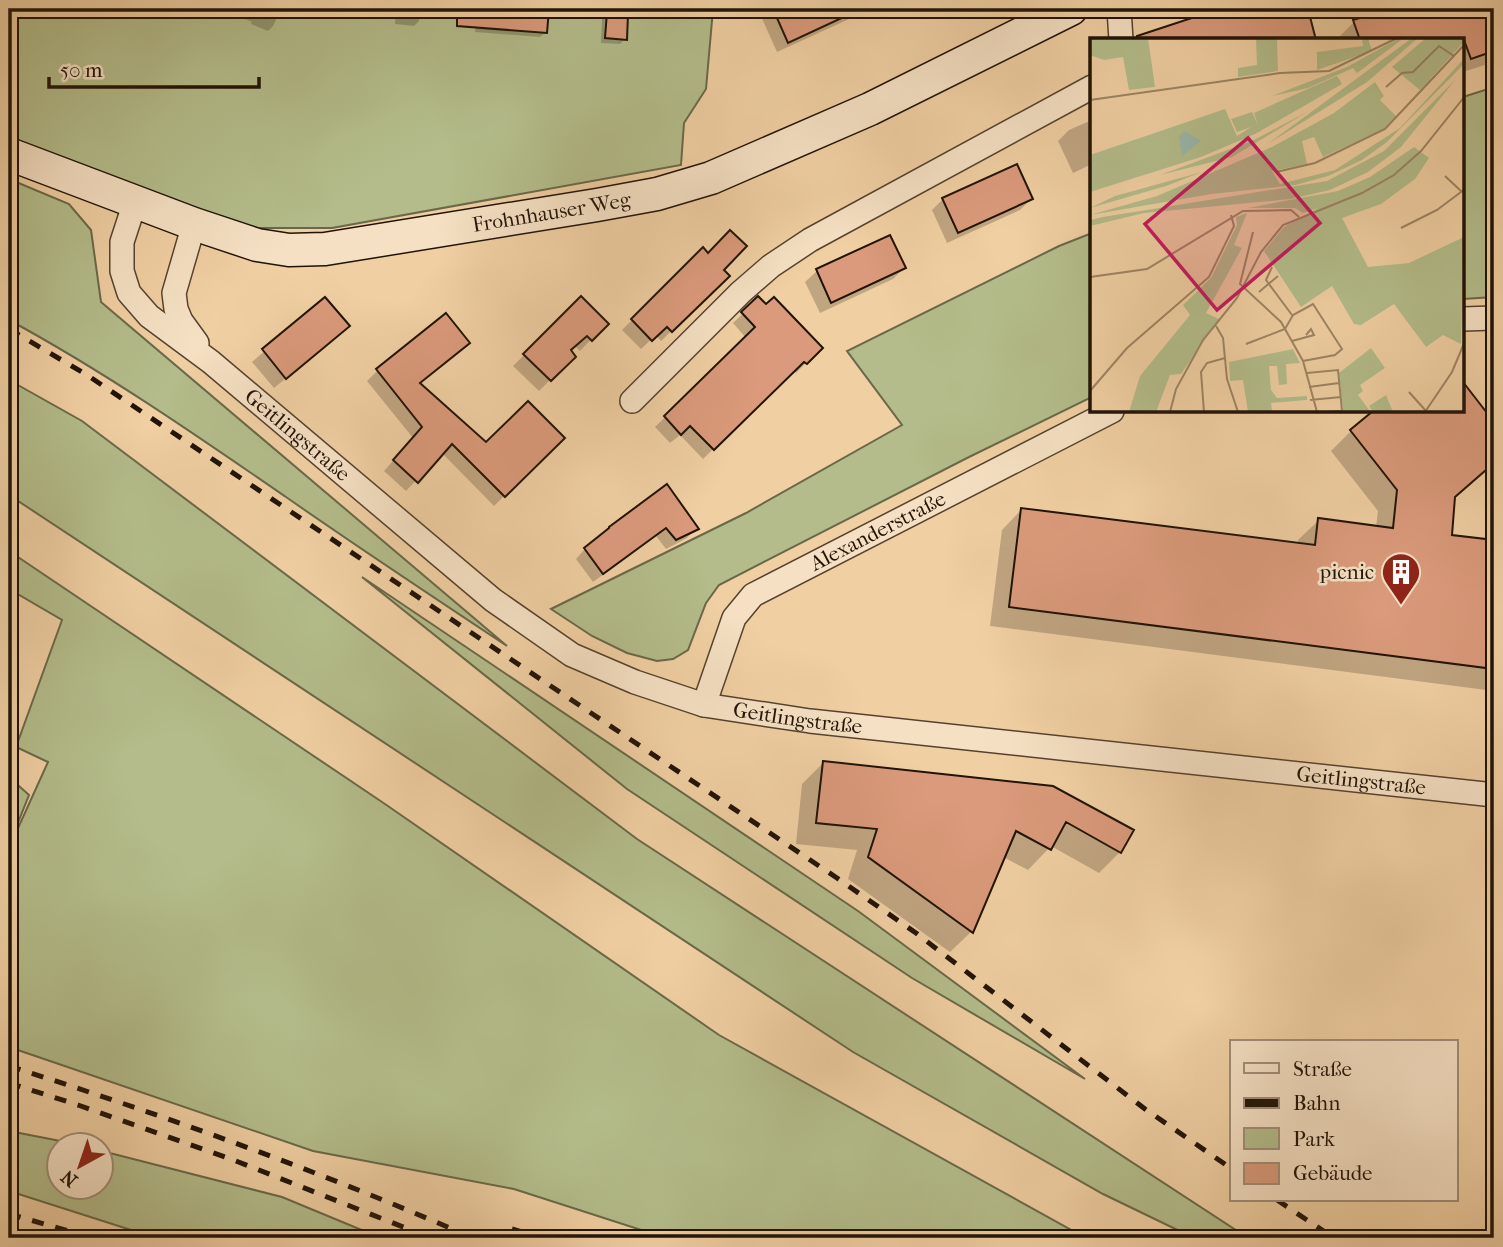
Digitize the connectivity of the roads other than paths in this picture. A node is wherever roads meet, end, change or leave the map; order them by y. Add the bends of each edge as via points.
1 (1071, 9) edge
2 (1119, 9) edge
3 (1121, 38) edge
4 (1090, 89) edge
5 (9, 154) edge
6 (135, 202) junction
7 (194, 224) junction
8 (1494, 318) edge
9 (1464, 319) edge
10 (211, 362) junction
11 (632, 401) dead end
12 (1108, 413) edge
13 (704, 705) junction
14 (1494, 795) edge

1 - 7 main road, Frohnhauser Weg via 858,114 711,178 657,194 325,249 257,245
2 - 3 street
4 - 11 street via 810,240 771,266
5 - 6 main road, Frohnhauser Weg
6 - 7 main road, Frohnhauser Weg
6 - 10 street, Geitlingstraße via 122,242 122,271 129,293 149,317
7 - 10 street, Geitlingstraße via 174,293 181,321
8 - 9 street
10 - 13 street, Geitlingstraße via 493,600 572,655
12 - 13 street, Alexanderstraße via 753,595 734,618
13 - 14 street, Geitlingstraße via 810,721

